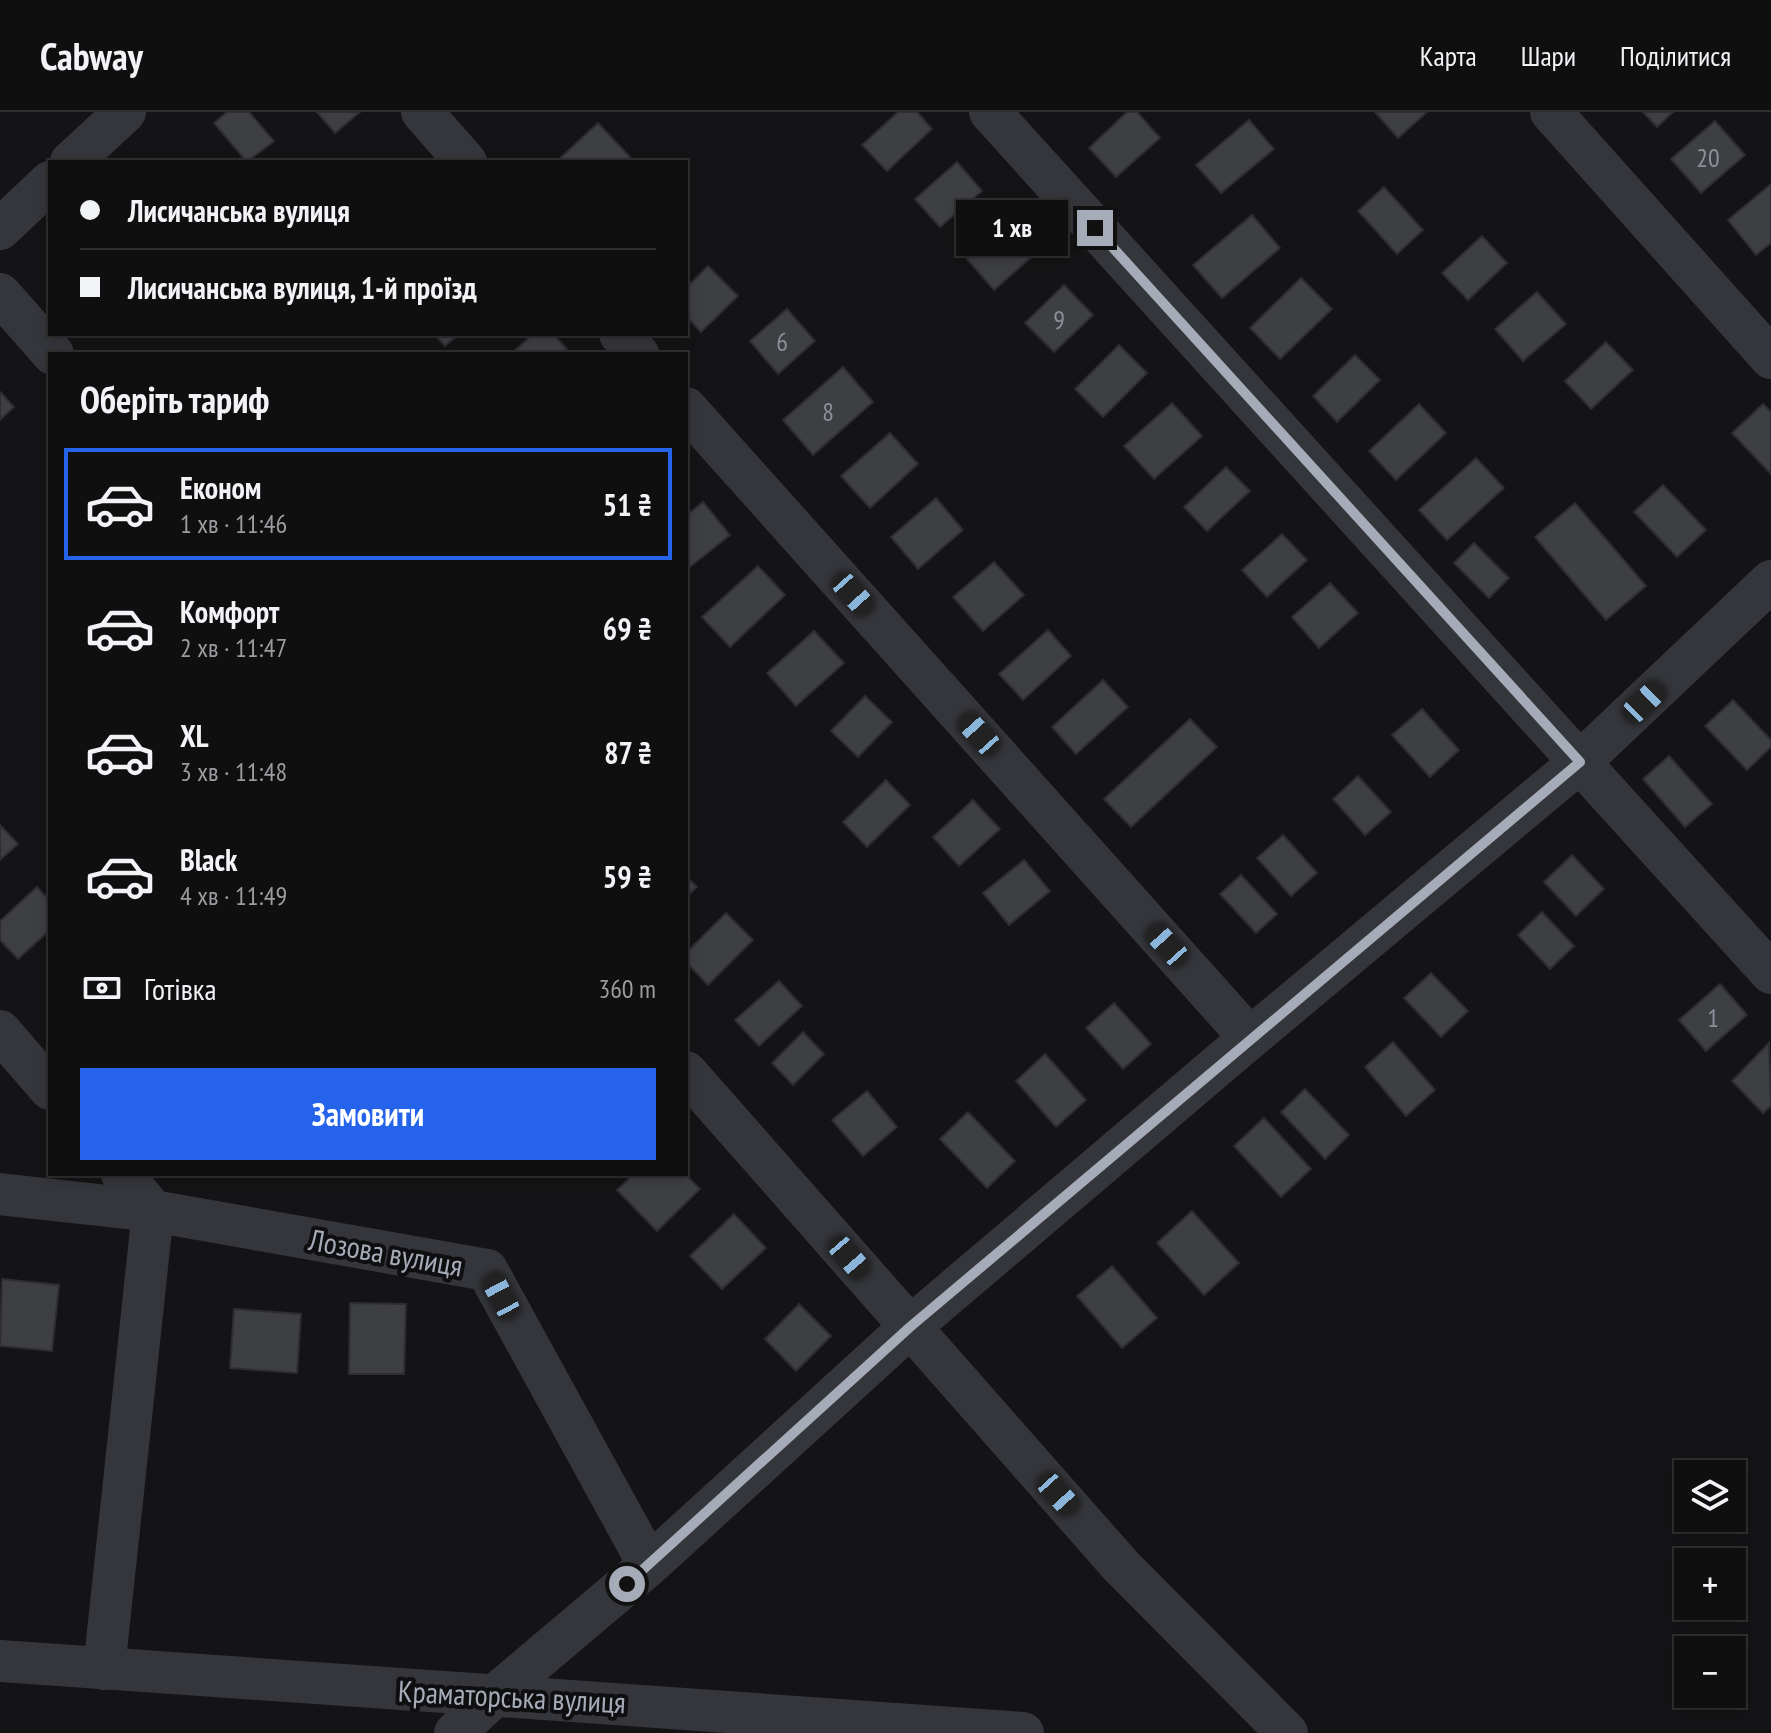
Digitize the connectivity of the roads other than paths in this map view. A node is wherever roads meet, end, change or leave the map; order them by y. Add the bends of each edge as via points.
1 (125, 112) edge
2 (422, 112) edge
3 (990, 112) edge
4 (1551, 112) edge
5 (73, 160) edge
6 (464, 160) edge
7 (48, 184) edge
8 (0, 229) edge
9 (0, 294) edge
10 (622, 336) edge
11 (51, 352) edge
12 (636, 352) edge
13 (1771, 358) edge
14 (688, 410) edge
15 (1771, 581) edge
16 (1580, 762) junction
17 (1771, 973) edge
18 (0, 1031) edge
19 (1250, 1038) junction
20 (688, 1074) edge
21 (48, 1087) edge
22 (124, 1176) edge
23 (0, 1194) edge
24 (153, 1211) junction
25 (910, 1327) junction
26 (649, 1565) junction
27 (0, 1661) edge
28 (104, 1669) junction
29 (494, 1696) junction
30 (592, 1700) junction
31 (455, 1733) edge
32 (621, 1733) edge
33 (1023, 1733) edge
34 (1287, 1733) edge

1 - 5 street
2 - 6 street
3 - 16 street
4 - 13 street
7 - 8 street
9 - 11 street
10 - 12 street
14 - 19 street
15 - 16 street
16 - 17 street
16 - 19 street
18 - 21 street
19 - 25 street
20 - 25 street
22 - 24 street
23 - 24 street, Лозова вулиця
24 - 26 street, Лозова вулиця via 487,1270
24 - 28 street
25 - 26 street
25 - 34 street via 1121,1566
26 - 29 street
27 - 28 street, Краматорська вулиця
28 - 29 street, Краматорська вулиця
29 - 30 street, Краматорська вулиця
29 - 31 street
30 - 32 street
30 - 33 street, Краматорська вулиця

